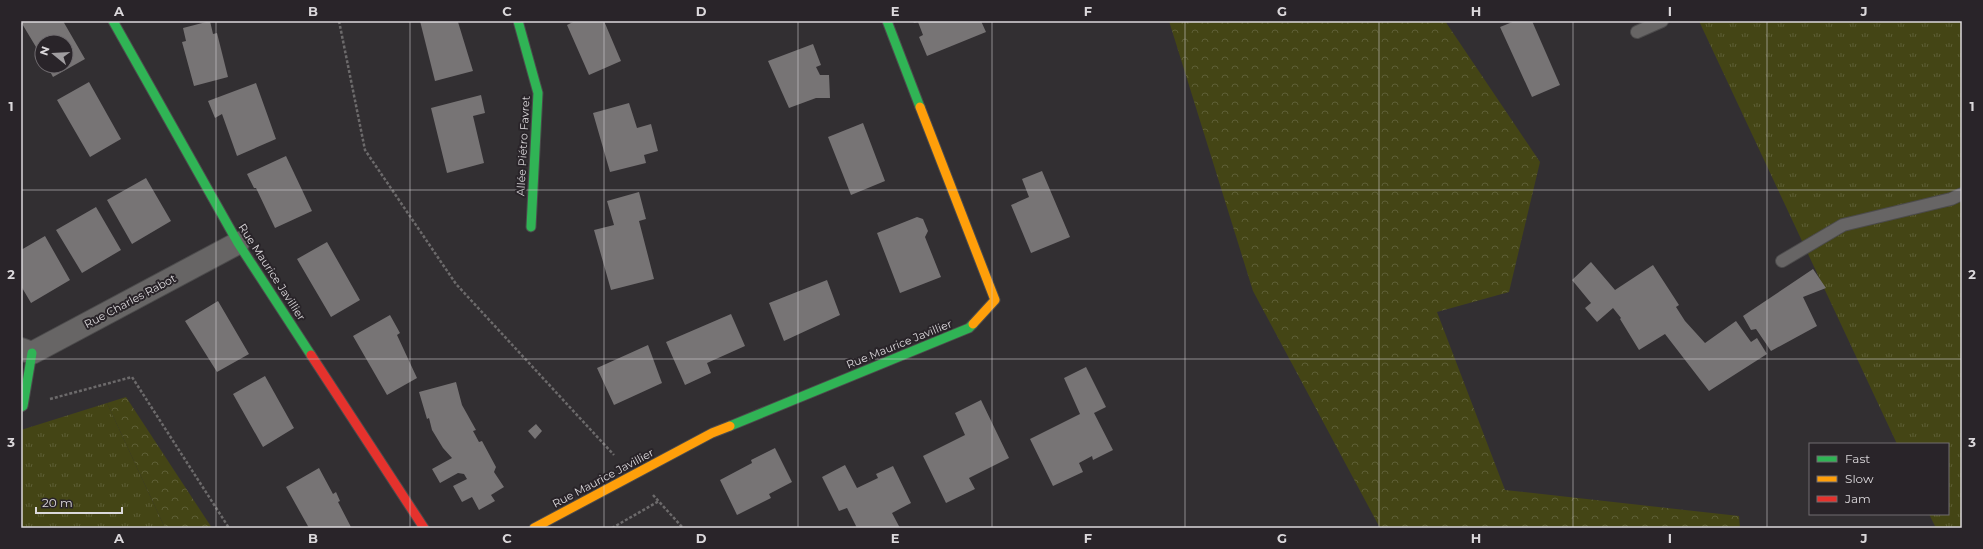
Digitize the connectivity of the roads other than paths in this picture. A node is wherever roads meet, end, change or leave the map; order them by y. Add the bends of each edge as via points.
1 (113, 21) edge
2 (518, 21) edge
3 (887, 21) edge
4 (1662, 21) edge
5 (1637, 32) dead end
6 (1962, 194) edge
7 (531, 227) dead end
8 (238, 243) junction
9 (1782, 261) dead end
10 (26, 351) edge
11 (22, 406) edge
12 (424, 528) edge
13 (534, 528) edge

1 - 8 street, Rue Maurice Javillier
2 - 7 street, Allée Piétro Favret via 538,94
3 - 13 street, Rue Maurice Javillier via 996,300 969,328 712,433
4 - 5 lane
6 - 9 lane via 1951,199 1843,225
8 - 10 street, Rue Charles Rabot
8 - 12 street, Rue Maurice Javillier
10 - 11 street

